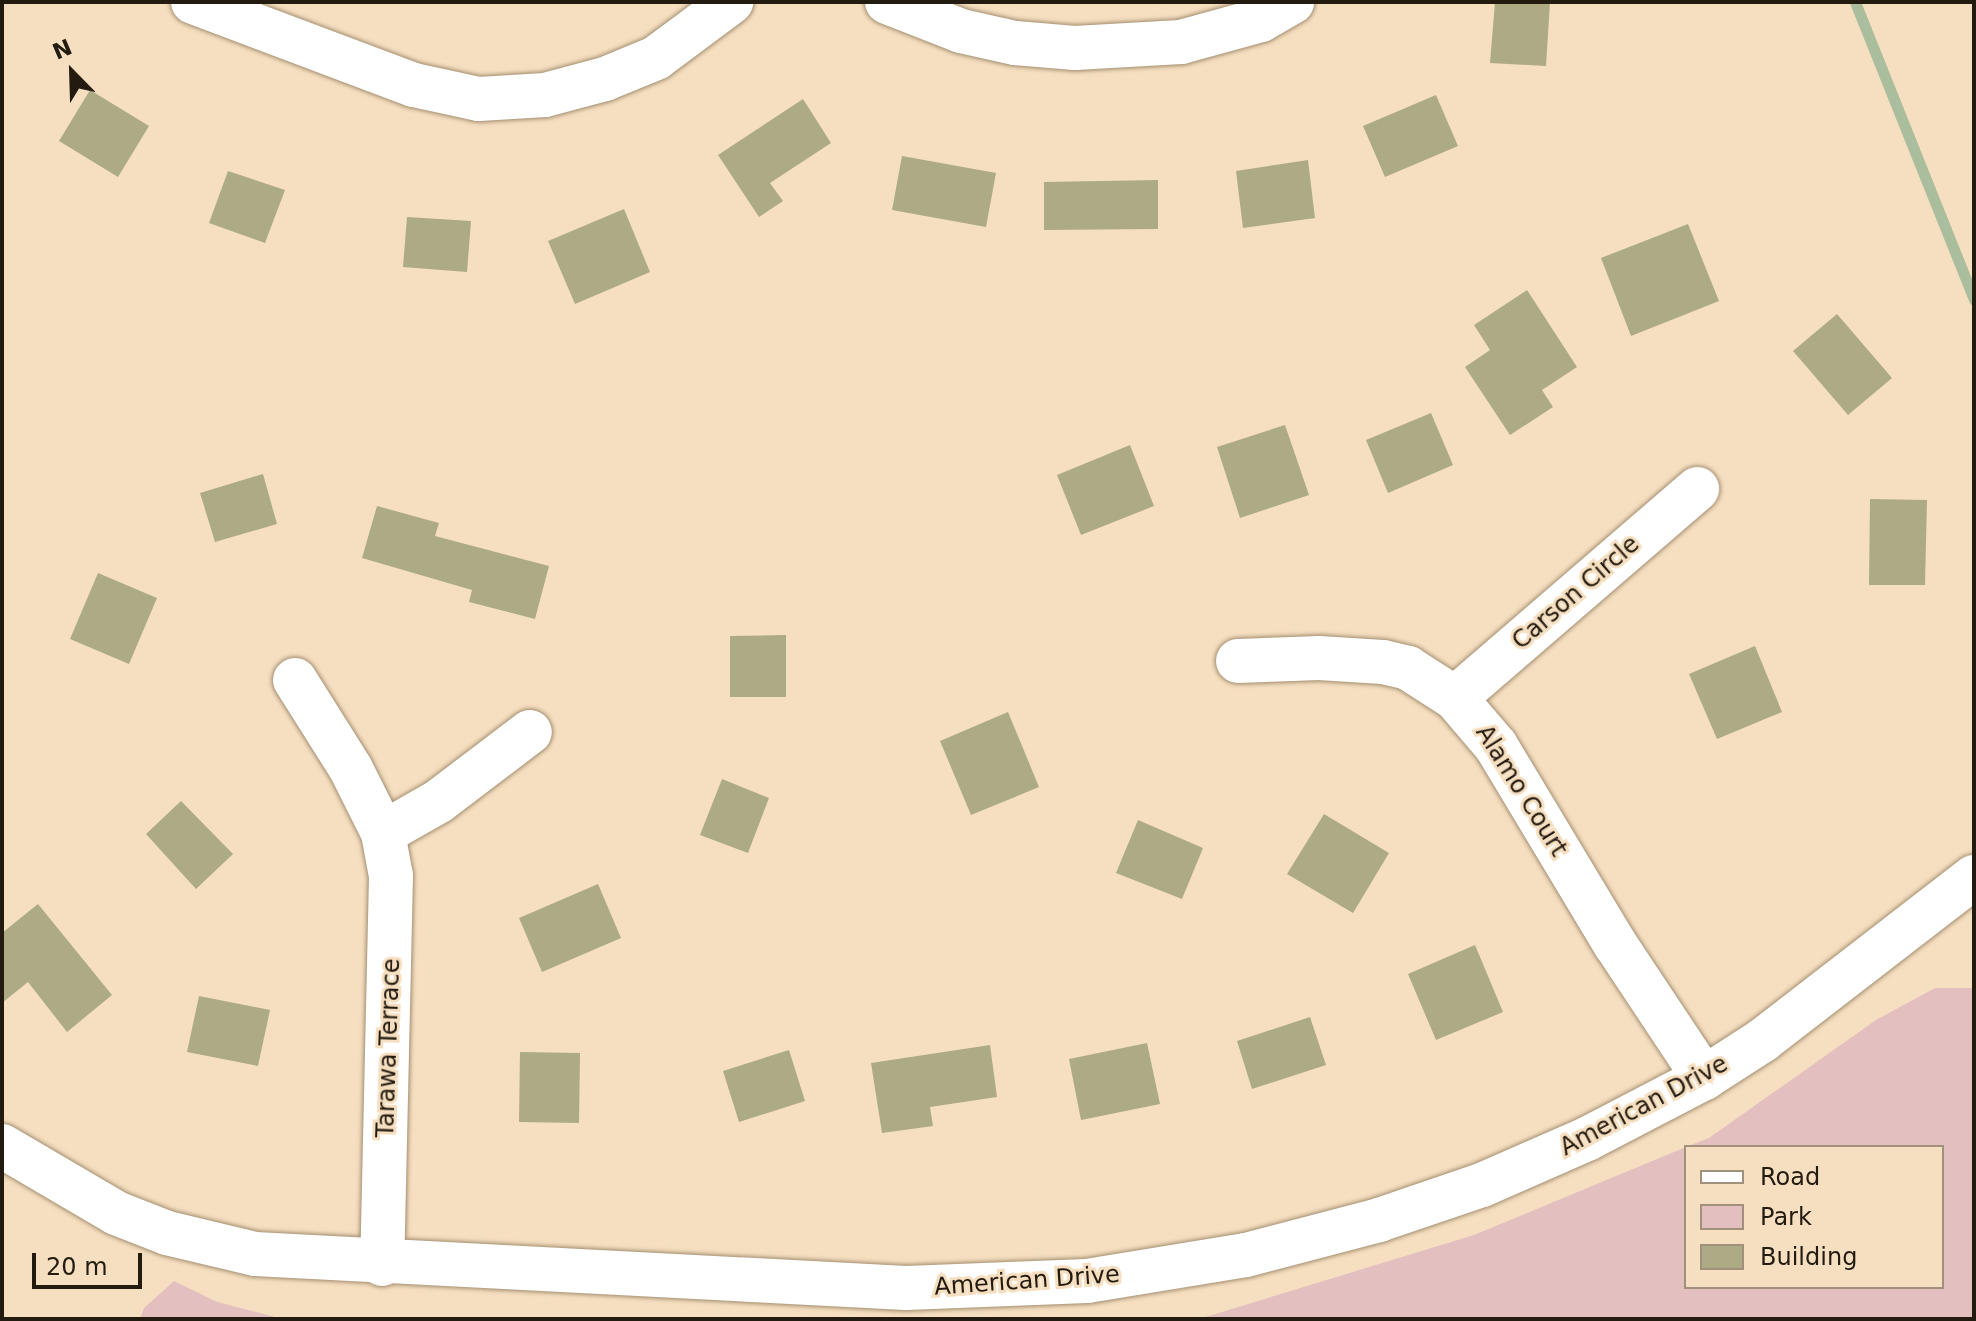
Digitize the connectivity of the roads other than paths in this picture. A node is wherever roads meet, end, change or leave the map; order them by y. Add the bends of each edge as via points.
1 (193, 2) edge
2 (731, 2) edge
3 (887, 2) edge
4 (1292, 2) edge
5 (1697, 489) dead end
6 (1238, 661) dead end
7 (295, 680) dead end
8 (1455, 698) junction
9 (530, 732) dead end
10 (383, 833) junction
11 (1974, 877) edge
12 (1704, 1078) junction
13 (2, 1146) edge
14 (382, 1264) junction

1 - 2 street via 414,85 479,99 545,95 605,79 656,58
3 - 4 street via 961,31 1075,48 1181,42 1261,20
5 - 8 street, Carson Circle
6 - 8 street, Alamo Court via 1383,662 1420,674
7 - 10 street, Tarawa Terrace via 351,769
8 - 12 street, Alamo Court via 1496,746 1615,944
9 - 10 street via 439,801
10 - 14 street, Tarawa Terrace via 391,876 392,957
11 - 12 street, American Drive via 1817,1002
12 - 14 street, American Drive via 1508,1174 1379,1220 1246,1255 1087,1281 906,1288
13 - 14 street, American Drive via 85,1199 167,1233 255,1254

